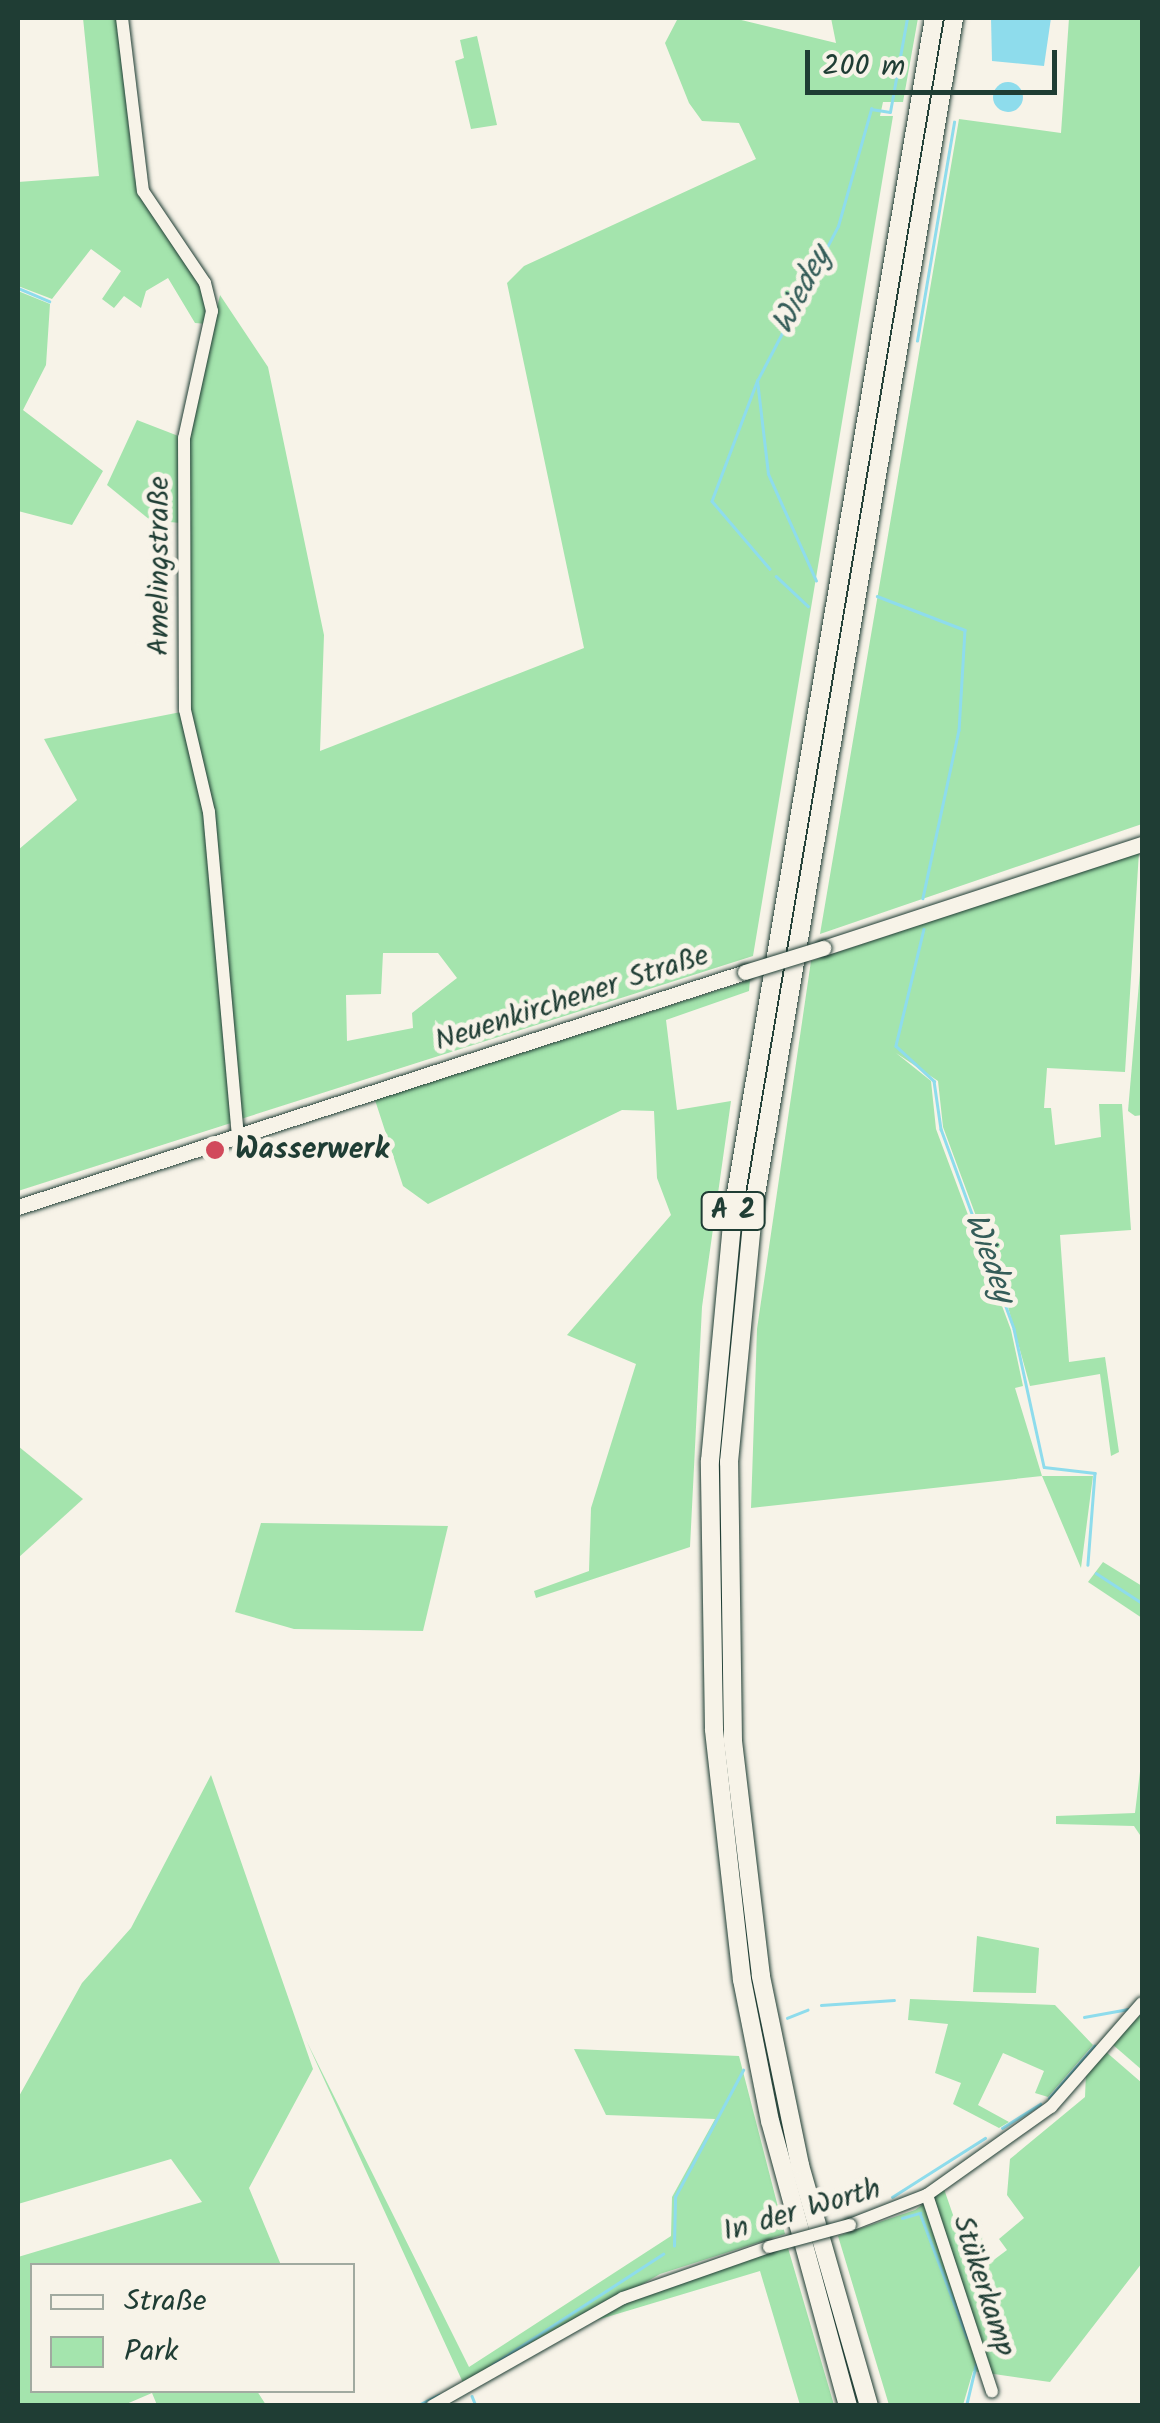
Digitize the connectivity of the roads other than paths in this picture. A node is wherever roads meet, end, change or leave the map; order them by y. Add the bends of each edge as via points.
1 (122, 18) edge
2 (934, 18) edge
3 (954, 18) edge
4 (1142, 844) edge
5 (238, 1136) junction
6 (18, 1207) edge
7 (1142, 2002) edge
8 (927, 2195) junction
9 (464, 2392) junction
10 (992, 2392) dead end
11 (432, 2406) edge
12 (471, 2406) edge
13 (848, 2406) edge
14 (870, 2406) edge

1 - 5 street, Amelingstraße via 142,191 205,283 212,311 184,438 185,710 209,812
2 - 13 highway, A 2 via 734,1212 710,1461 714,1729 742,1980 770,2121
3 - 14 highway, A 2 via 753,1212 730,1462 733,1742 761,1976 800,2165
4 - 5 main road, Neuenkirchener Straße, bridge
5 - 6 main road, Neuenkirchener Straße
7 - 8 street, In der Worth via 1051,2107
8 - 9 street, In der Worth, bridge via 623,2298
8 - 10 street, Stükerkamp
9 - 11 street, In der Worth
9 - 12 street

